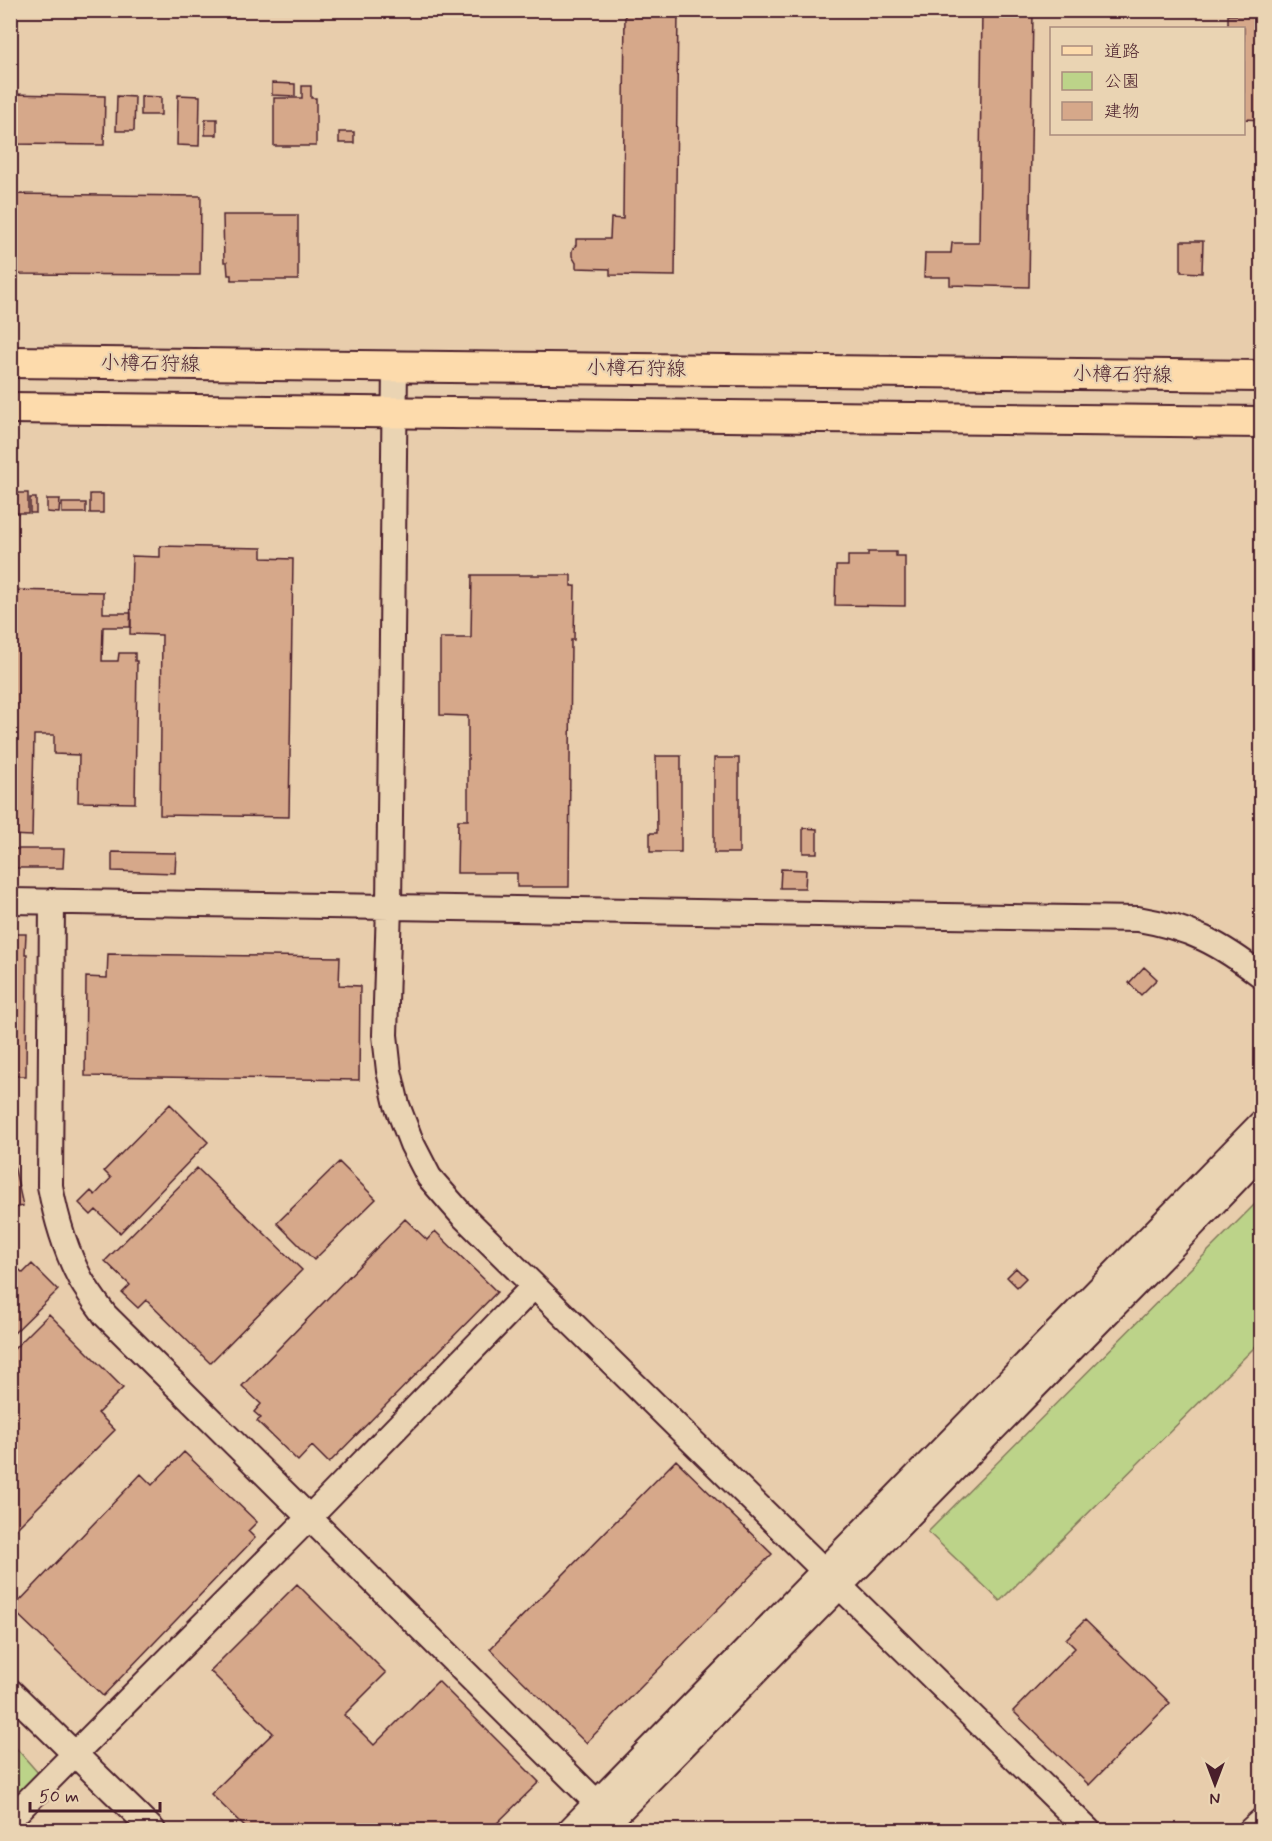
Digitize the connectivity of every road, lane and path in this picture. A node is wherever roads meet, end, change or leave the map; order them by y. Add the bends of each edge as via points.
1 (10, 362) edge
2 (396, 366) junction
3 (1262, 376) edge
4 (10, 408) edge
5 (396, 412) junction
6 (1262, 422) edge
7 (10, 901) edge
8 (52, 902) junction
9 (389, 906) junction
10 (1262, 976) edge
11 (1262, 1122) edge
12 (1262, 1154) edge
13 (534, 1286) junction
14 (309, 1518) junction
15 (832, 1578) junction
16 (10, 1691) edge
17 (75, 1753) junction
18 (603, 1817) edge
19 (10, 1819) edge
20 (1262, 1820) edge
21 (153, 1830) edge
22 (570, 1830) edge
23 (1088, 1830) edge
24 (1251, 1830) edge

1 - 2 main road, 小樽石狩線
2 - 3 main road, 小樽石狩線
2 - 5 street
4 - 5 main road
5 - 6 main road
5 - 9 street
7 - 8 street
8 - 9 street
8 - 14 street via 50,1186 67,1249 105,1315
9 - 10 street via 1138,919 1201,936
9 - 13 street via 385,1035 397,1105 429,1177
11 - 15 street
12 - 15 street
13 - 14 street
13 - 15 street
14 - 17 street
14 - 18 street
15 - 18 street
15 - 23 street
16 - 17 street
17 - 19 street
17 - 21 street
18 - 22 street
20 - 24 street

